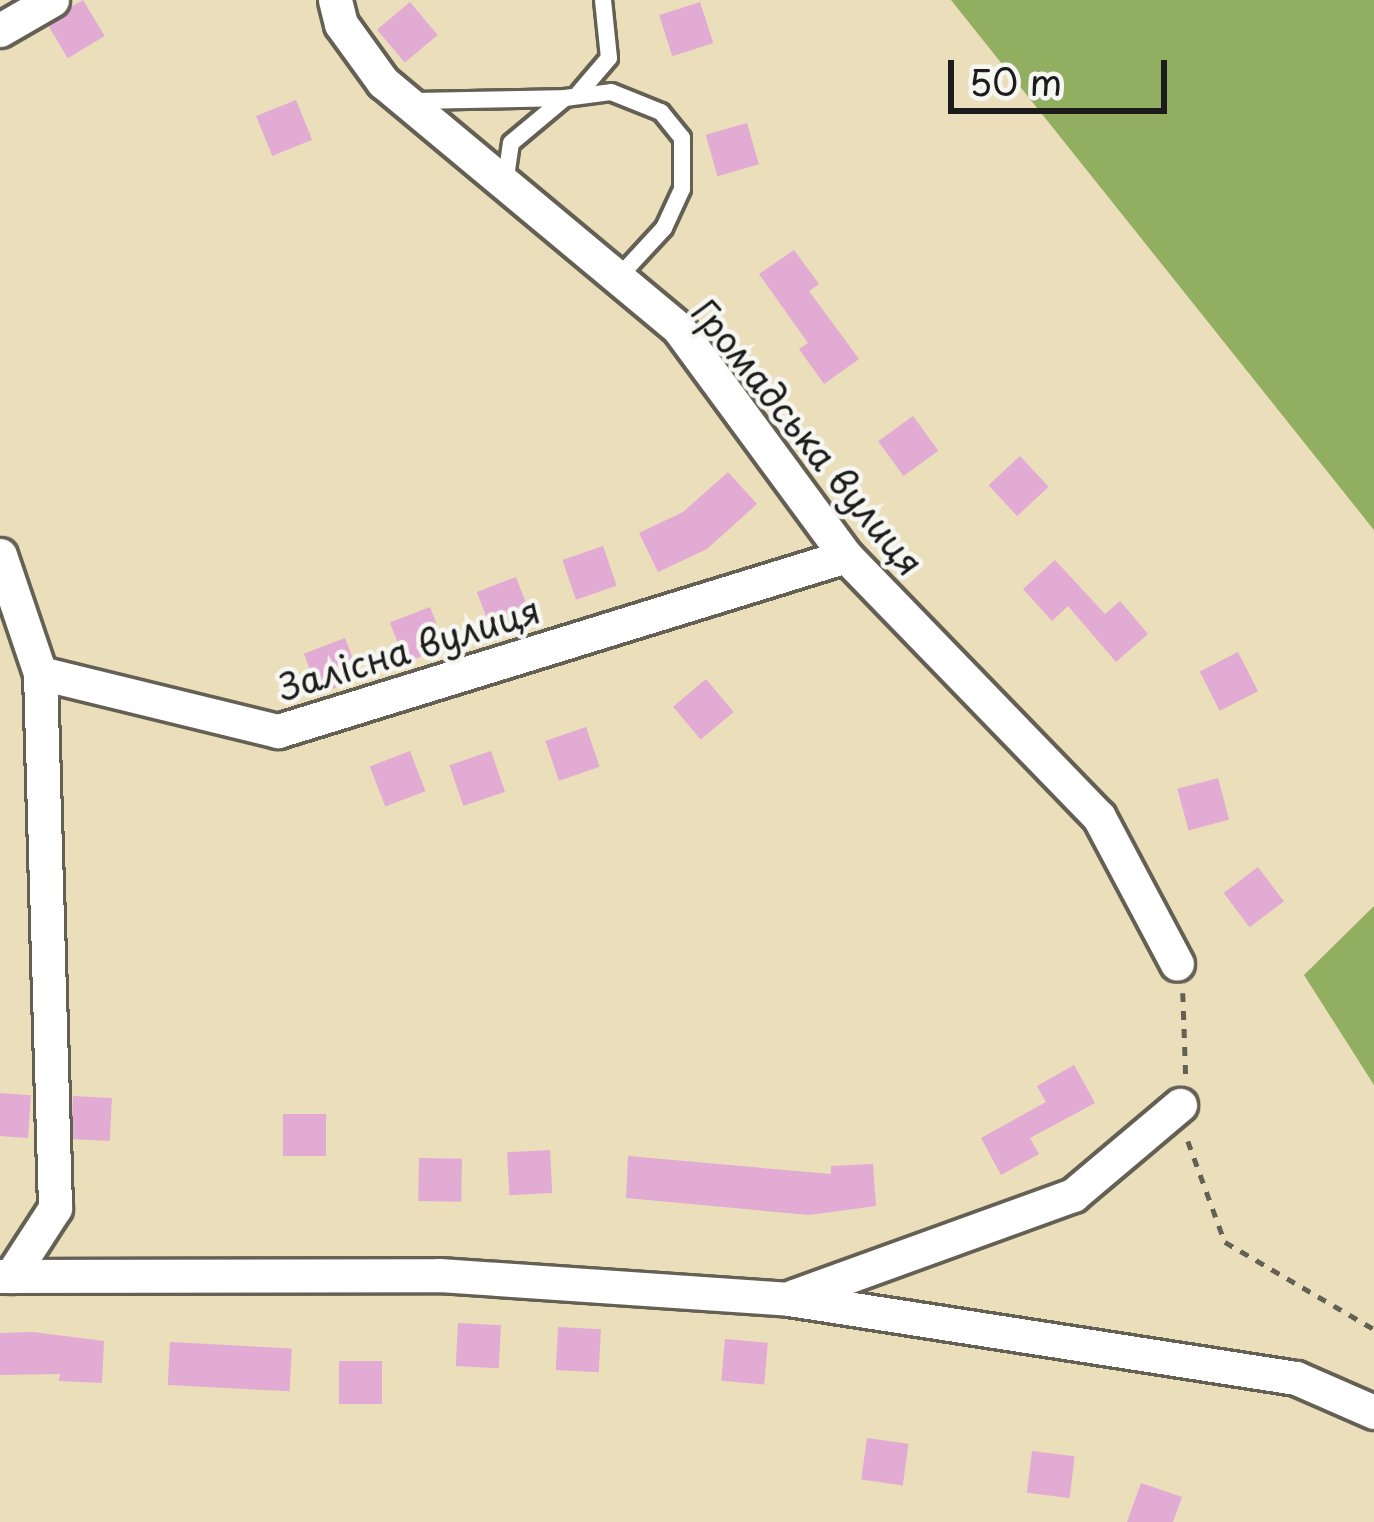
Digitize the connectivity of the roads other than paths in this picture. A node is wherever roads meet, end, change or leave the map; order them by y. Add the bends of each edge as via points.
1 (52, 0) edge
2 (334, 0) edge
3 (603, 0) edge
4 (0, 30) edge
5 (572, 96) junction
6 (404, 102) junction
7 (506, 189) junction
8 (644, 248) junction
9 (581, 253) junction
10 (626, 289) junction
11 (0, 555) edge
12 (847, 556) junction
13 (40, 674) junction
14 (1177, 964) road end
15 (1180, 1105) road end
16 (6, 1276) edge
17 (789, 1299) junction
18 (1374, 1412) edge

1 - 4 street
2 - 6 street, Громадська вулиця via 363,60
3 - 5 lane via 609,58
5 - 6 lane
5 - 7 lane via 511,143
5 - 8 lane via 611,92 661,112 682,138 676,208
6 - 7 street, Громадська вулиця
7 - 9 street, Громадська вулиця
8 - 9 lane
8 - 10 lane
8 - 10 lane
9 - 10 street, Громадська вулиця
10 - 12 street, Громадська вулиця via 679,328
11 - 13 street
12 - 13 street, Залісна вулиця via 278,731
12 - 14 street, Громадська вулиця via 1099,817
13 - 16 street via 55,1208
15 - 17 street via 1072,1195
16 - 17 street via 440,1275
17 - 18 street via 1296,1378

